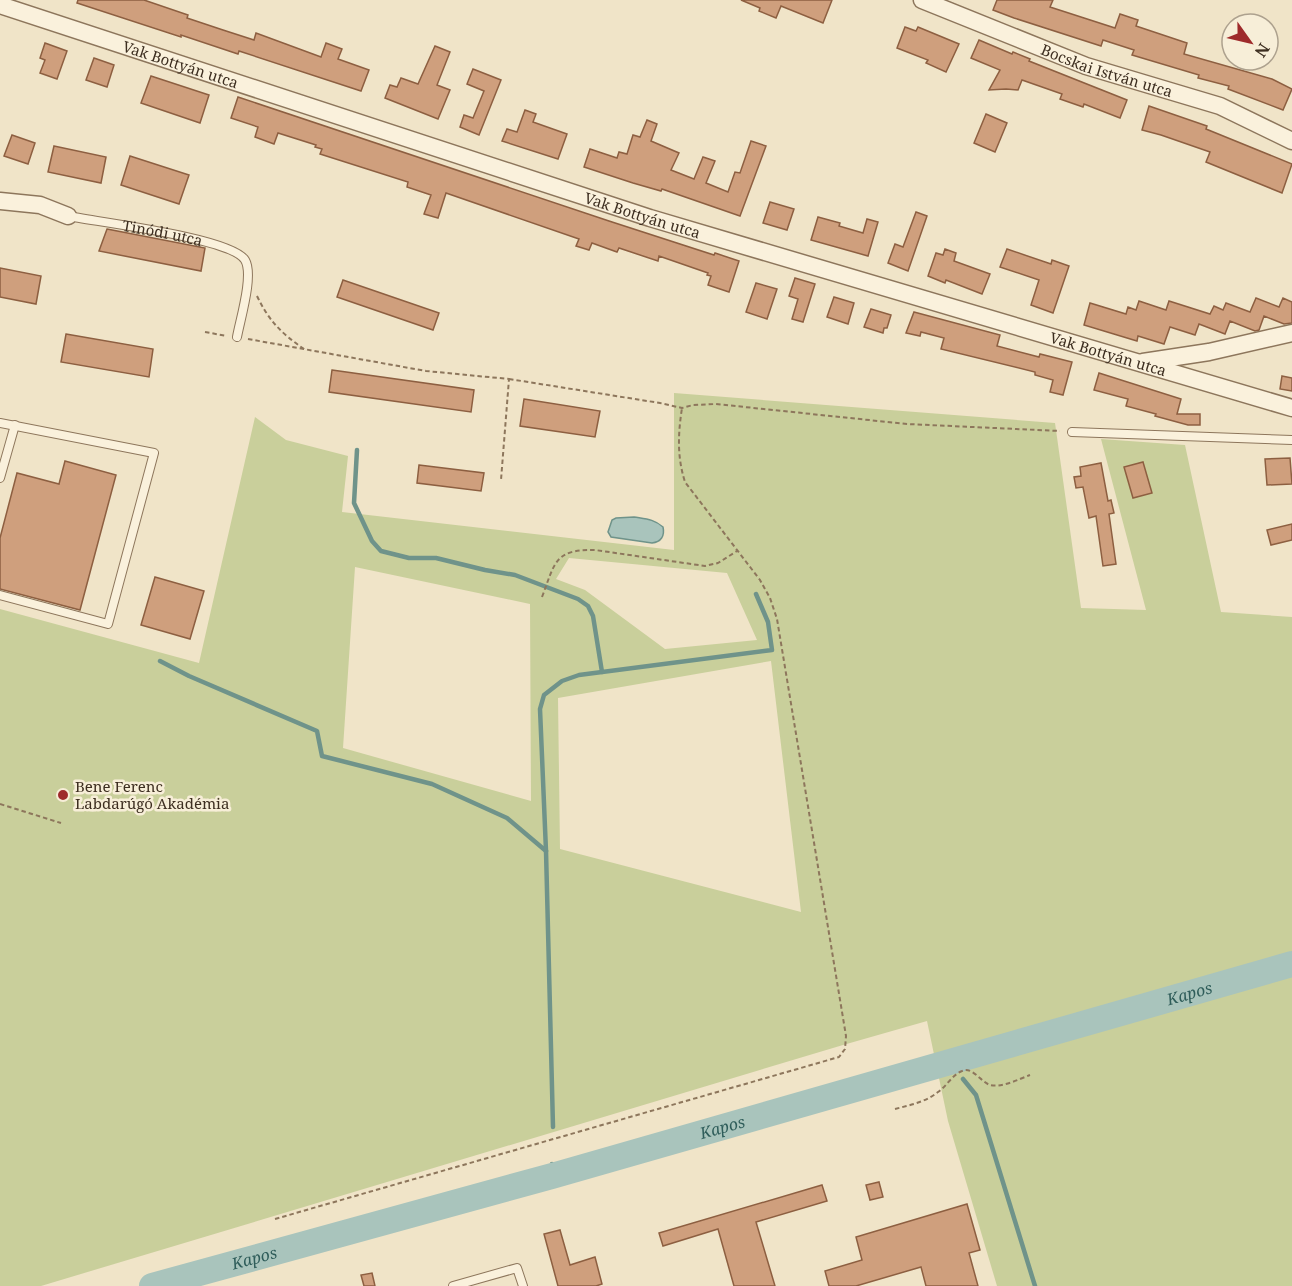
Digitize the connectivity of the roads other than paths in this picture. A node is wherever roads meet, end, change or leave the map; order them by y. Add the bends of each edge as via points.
1 (922, 0) edge
2 (0, 5) edge
3 (1292, 141) edge
4 (0, 201) edge
5 (68, 216) joint
6 (1292, 333) edge
7 (237, 337) road end
8 (1137, 363) junction
9 (1292, 408) edge
10 (0, 423) edge
11 (15, 425) junction
12 (1072, 432) road end
13 (1292, 441) edge
14 (0, 478) edge
15 (0, 595) edge
16 (453, 1286) edge
17 (523, 1286) edge

1 - 3 street, Bocskai István utca via 1086,66 1220,106
2 - 8 street, Vak Bottyán utca via 650,218
4 - 5 street, Tinódi utca via 40,206
5 - 7 lane, Tinódi utca via 199,240 237,253 245,260 248,277
6 - 8 street
8 - 9 street, Vak Bottyán utca
10 - 11 lane
11 - 14 lane
11 - 15 lane via 154,453 108,624
12 - 13 lane
16 - 17 lane via 517,1268

